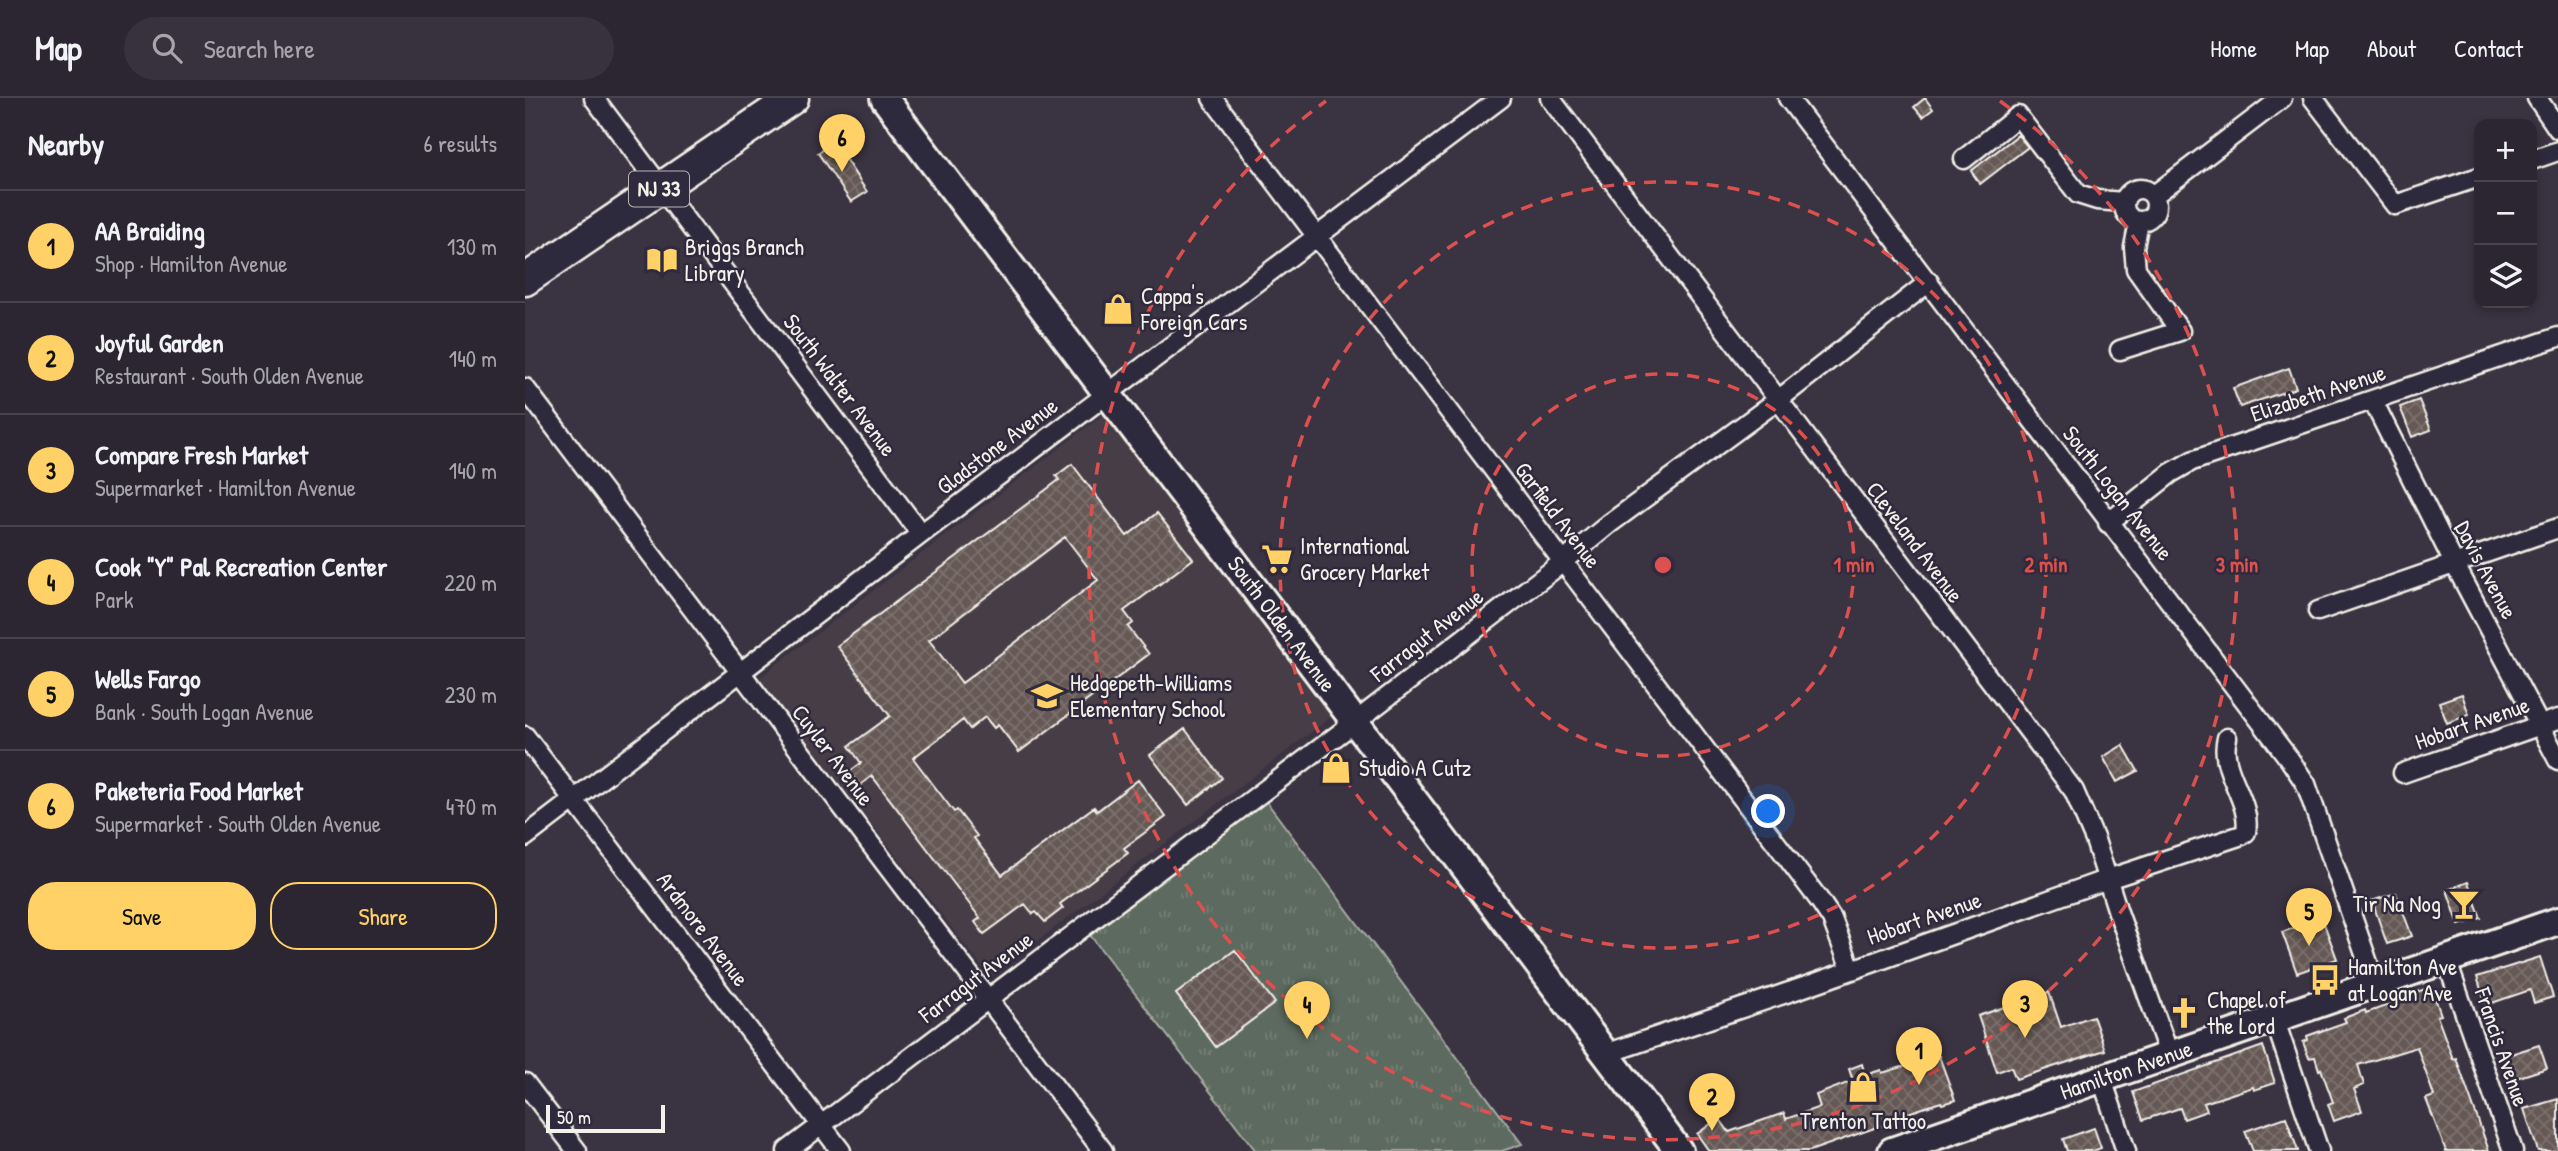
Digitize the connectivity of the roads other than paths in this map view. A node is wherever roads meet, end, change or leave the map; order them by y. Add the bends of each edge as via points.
1 (594, 98) edge
2 (793, 98) edge
3 (884, 98) edge
4 (1212, 98) edge
5 (1501, 98) edge
6 (1550, 98) edge
7 (1788, 98) edge
8 (2282, 98) edge
9 (2313, 98) edge
10 (2537, 98) edge
11 (2558, 129) edge
12 (2558, 151) edge
13 (2537, 158) edge
14 (1964, 159) dead end
15 (2474, 179) edge
16 (662, 187) junction
17 (2153, 196) junction
18 (2124, 202) junction
19 (2139, 222) junction
20 (1318, 236) junction
21 (525, 280) edge
22 (1929, 282) junction
23 (2558, 337) edge
24 (2120, 349) dead end
25 (525, 388) edge
26 (1108, 393) junction
27 (1778, 400) junction
28 (2373, 401) junction
29 (2108, 523) junction
30 (2558, 528) edge
31 (921, 534) junction
32 (1563, 562) junction
33 (2454, 563) junction
34 (2318, 611) dead end
35 (740, 673) junction
36 (2558, 719) edge
37 (1355, 722) junction
38 (2540, 725) junction
39 (525, 736) edge
40 (2227, 738) dead end
41 (2558, 760) edge
42 (2403, 774) dead end
43 (574, 800) junction
44 (525, 837) edge
45 (2108, 879) junction
46 (2558, 921) edge
47 (2446, 959) junction
48 (1850, 970) junction
49 (2375, 983) junction
50 (988, 999) junction
51 (2274, 1017) junction
52 (1605, 1054) junction
53 (2169, 1054) junction
54 (2102, 1079) junction
55 (525, 1083) edge
56 (822, 1125) junction
57 (577, 1151) edge
58 (787, 1151) edge
59 (841, 1151) edge
60 (1103, 1151) edge
61 (1679, 1151) edge
62 (1892, 1151) edge
63 (2126, 1151) edge
64 (2319, 1151) edge
65 (2512, 1151) edge

1 - 16 street, South Walter Avenue
2 - 16 main road, NJ 33
3 - 26 main road, South Olden Avenue
4 - 20 street, Garfield Avenue
5 - 20 street, Gladstone Avenue
6 - 27 street, Cleveland Avenue
7 - 22 street, South Logan Avenue
8 - 17 street
9 - 15 street via 2395,205
10 - 11 street
12 - 13 street
14 - 18 street via 2018,116 2078,194
16 - 21 main road, NJ 33
16 - 31 street, South Walter Avenue
17 - 18 street via 2137,189
17 - 19 street via 2154,214
18 - 19 street via 2129,218
19 - 24 street via 2136,269 2180,331
20 - 26 street, Gladstone Avenue
20 - 32 street, Garfield Avenue
22 - 27 street, Farragut Avenue
22 - 29 street, South Logan Avenue
23 - 28 street, Elizabeth Avenue
25 - 35 street, Cuyler Avenue
26 - 31 street, Gladstone Avenue
26 - 37 main road, South Olden Avenue
27 - 32 street, Farragut Avenue
27 - 45 street, Cleveland Avenue via 2074,791
28 - 29 street, Elizabeth Avenue via 2192,461
28 - 33 street, Davis Avenue
29 - 49 street, South Logan Avenue via 2306,784
30 - 33 street
31 - 35 street, Gladstone Avenue
32 - 37 street, Farragut Avenue
32 - 48 street, Garfield Avenue via 1820,901 1832,919
33 - 34 street
33 - 38 street, Davis Avenue
35 - 43 street, Gladstone Avenue
35 - 50 street, Cuyler Avenue
36 - 38 street, Hobart Avenue
37 - 50 street, Farragut Avenue
37 - 52 main road, South Olden Avenue
38 - 41 street, Davis Avenue
38 - 42 street, Hobart Avenue
39 - 43 street, Ardmore Avenue
40 - 45 street, Hobart Avenue via 2228,761 2247,820 2246,832
43 - 44 street, Gladstone Avenue
43 - 56 street, Ardmore Avenue
45 - 48 street, Hobart Avenue
45 - 53 street, Cleveland Avenue
46 - 47 main road, Hamilton Avenue
47 - 49 main road, Hamilton Avenue
47 - 65 street, Francis Avenue
48 - 52 street, Hobart Avenue
49 - 51 main road, Hamilton Avenue
50 - 56 street, Farragut Avenue
50 - 60 street, Cuyler Avenue
51 - 53 main road, Hamilton Avenue
51 - 64 street
52 - 61 main road, South Olden Avenue
53 - 54 main road, Hamilton Avenue
54 - 62 main road, Hamilton Avenue
54 - 63 street
55 - 57 street
56 - 58 street, Farragut Avenue
56 - 59 street, Ardmore Avenue

